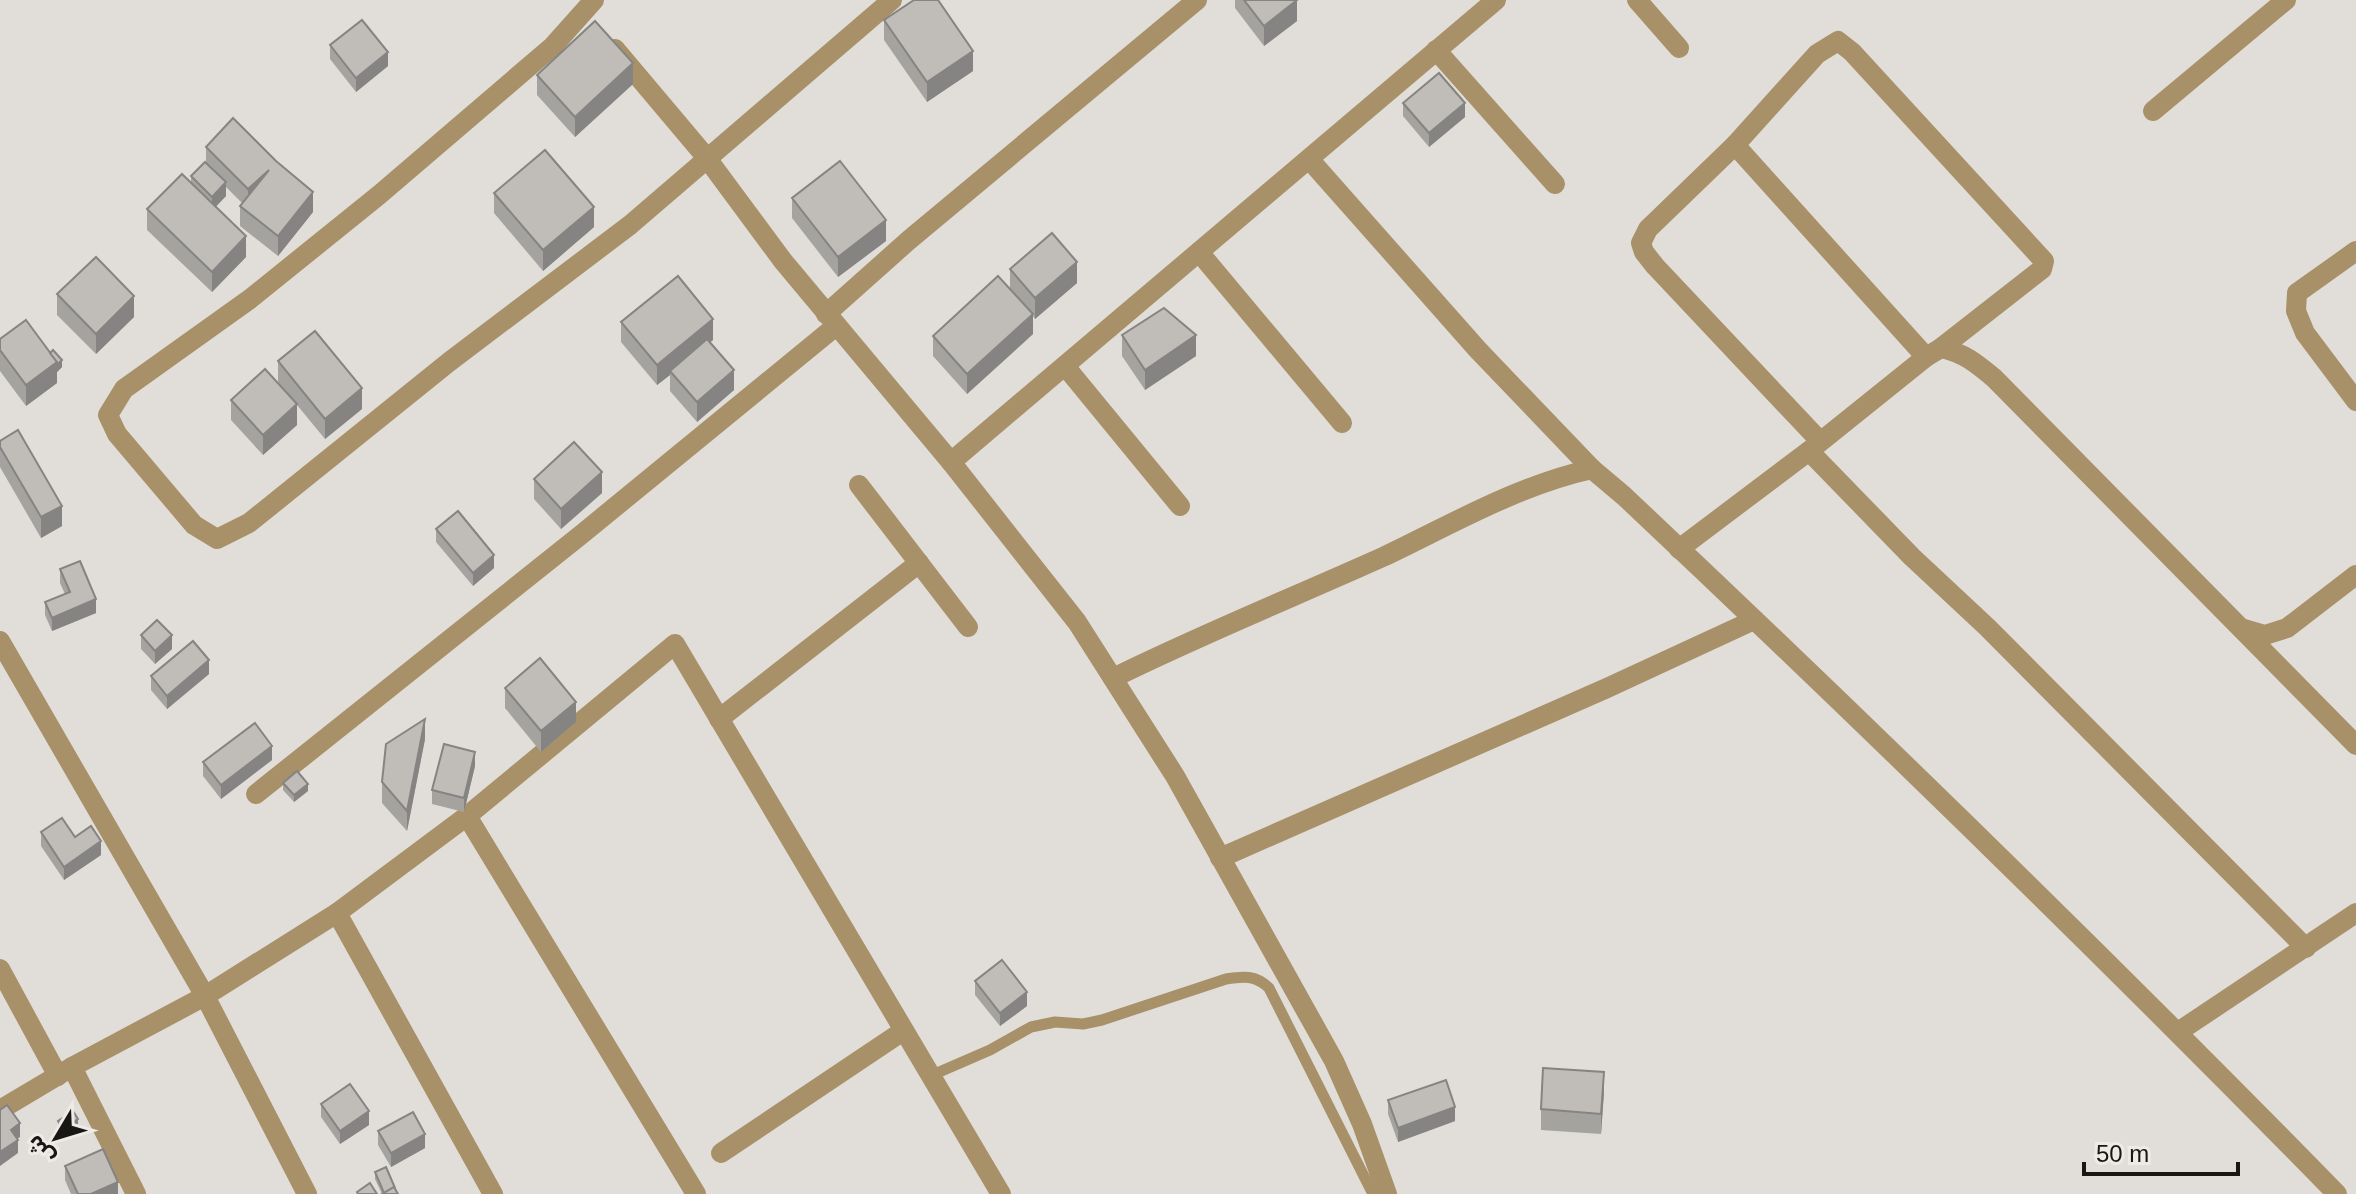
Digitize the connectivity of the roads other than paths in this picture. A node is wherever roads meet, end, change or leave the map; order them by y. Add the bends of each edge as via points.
1 (892, 0) edge
2 (1197, 0) edge
3 (1496, 0) edge
4 (1637, 0) edge
5 (2286, 0) edge
6 (590, 15) edge
7 (1679, 48) dead end
8 (1436, 50) junction
9 (2153, 111) dead end
10 (1735, 145) junction
11 (706, 157) junction
12 (1309, 159) junction
13 (1555, 184) dead end
14 (2356, 251) edge
15 (1199, 252) junction
16 (831, 320) junction
17 (1934, 353) junction
18 (1065, 366) junction
19 (2356, 401) edge
20 (1342, 423) dead end
21 (1815, 446) junction
22 (951, 462) junction
23 (1592, 469) junction
24 (859, 485) dead end
25 (1180, 506) dead end
26 (1679, 549) junction
27 (919, 563) junction
28 (2356, 575) edge
29 (1754, 620) junction
30 (968, 627) dead end
31 (2241, 628) junction
32 (0, 641) edge
33 (1113, 678) junction
34 (719, 719) junction
35 (2356, 745) edge
36 (256, 794) dead end
37 (467, 816) junction
38 (1220, 858) junction
39 (337, 913) junction
40 (2356, 913) edge
41 (2306, 948) junction
42 (0, 969) edge
43 (205, 996) junction
44 (903, 1031) junction
45 (2178, 1032) junction
46 (65, 1072) junction
47 (930, 1076) junction
48 (0, 1110) edge
49 (721, 1153) dead end
50 (136, 1194) edge
51 (307, 1194) edge
52 (493, 1194) edge
53 (696, 1194) edge
54 (1001, 1194) edge
55 (1373, 1194) edge
56 (1387, 1194) edge
57 (2337, 1194) edge

1 - 11 street
2 - 16 street via 979,181
3 - 8 street
4 - 7 street
5 - 9 street
6 - 11 street
6 - 11 street via 250,299 124,389 108,415 117,434 194,525 217,539 231,533 630,225
8 - 12 street
8 - 13 street
10 - 17 street
10 - 17 street via 1827,46 1838,41 1852,52 2044,261 2042,269
10 - 21 street via 1648,229 1641,243 1655,266
11 - 16 street
12 - 15 street
12 - 23 street
14 - 19 street via 2297,293 2296,311 2305,333
15 - 18 street
15 - 20 street
16 - 22 street
16 - 36 street via 582,534
17 - 21 street
17 - 31 street via 1969,357 1994,378
18 - 22 street
18 - 25 street
21 - 26 street
21 - 41 street via 1912,557
22 - 33 street via 1077,622
23 - 26 street
23 - 33 street via 1539,484
24 - 27 street
26 - 29 street
27 - 30 street
27 - 34 street
28 - 31 street via 2287,628 2265,635
29 - 38 street
29 - 45 street
31 - 35 street
32 - 43 street
33 - 38 street
34 - 37 street via 675,644
34 - 44 street
37 - 39 street
37 - 53 street
38 - 56 street via 1334,1061
39 - 43 street
39 - 52 street
40 - 41 street
41 - 45 street
42 - 46 street
43 - 46 street
43 - 51 street
44 - 47 street
44 - 49 street
45 - 57 street
46 - 48 street
46 - 50 street
47 - 54 street
47 - 55 lane via 1031,1027 1102,1020 1226,979 1256,978 1269,988

